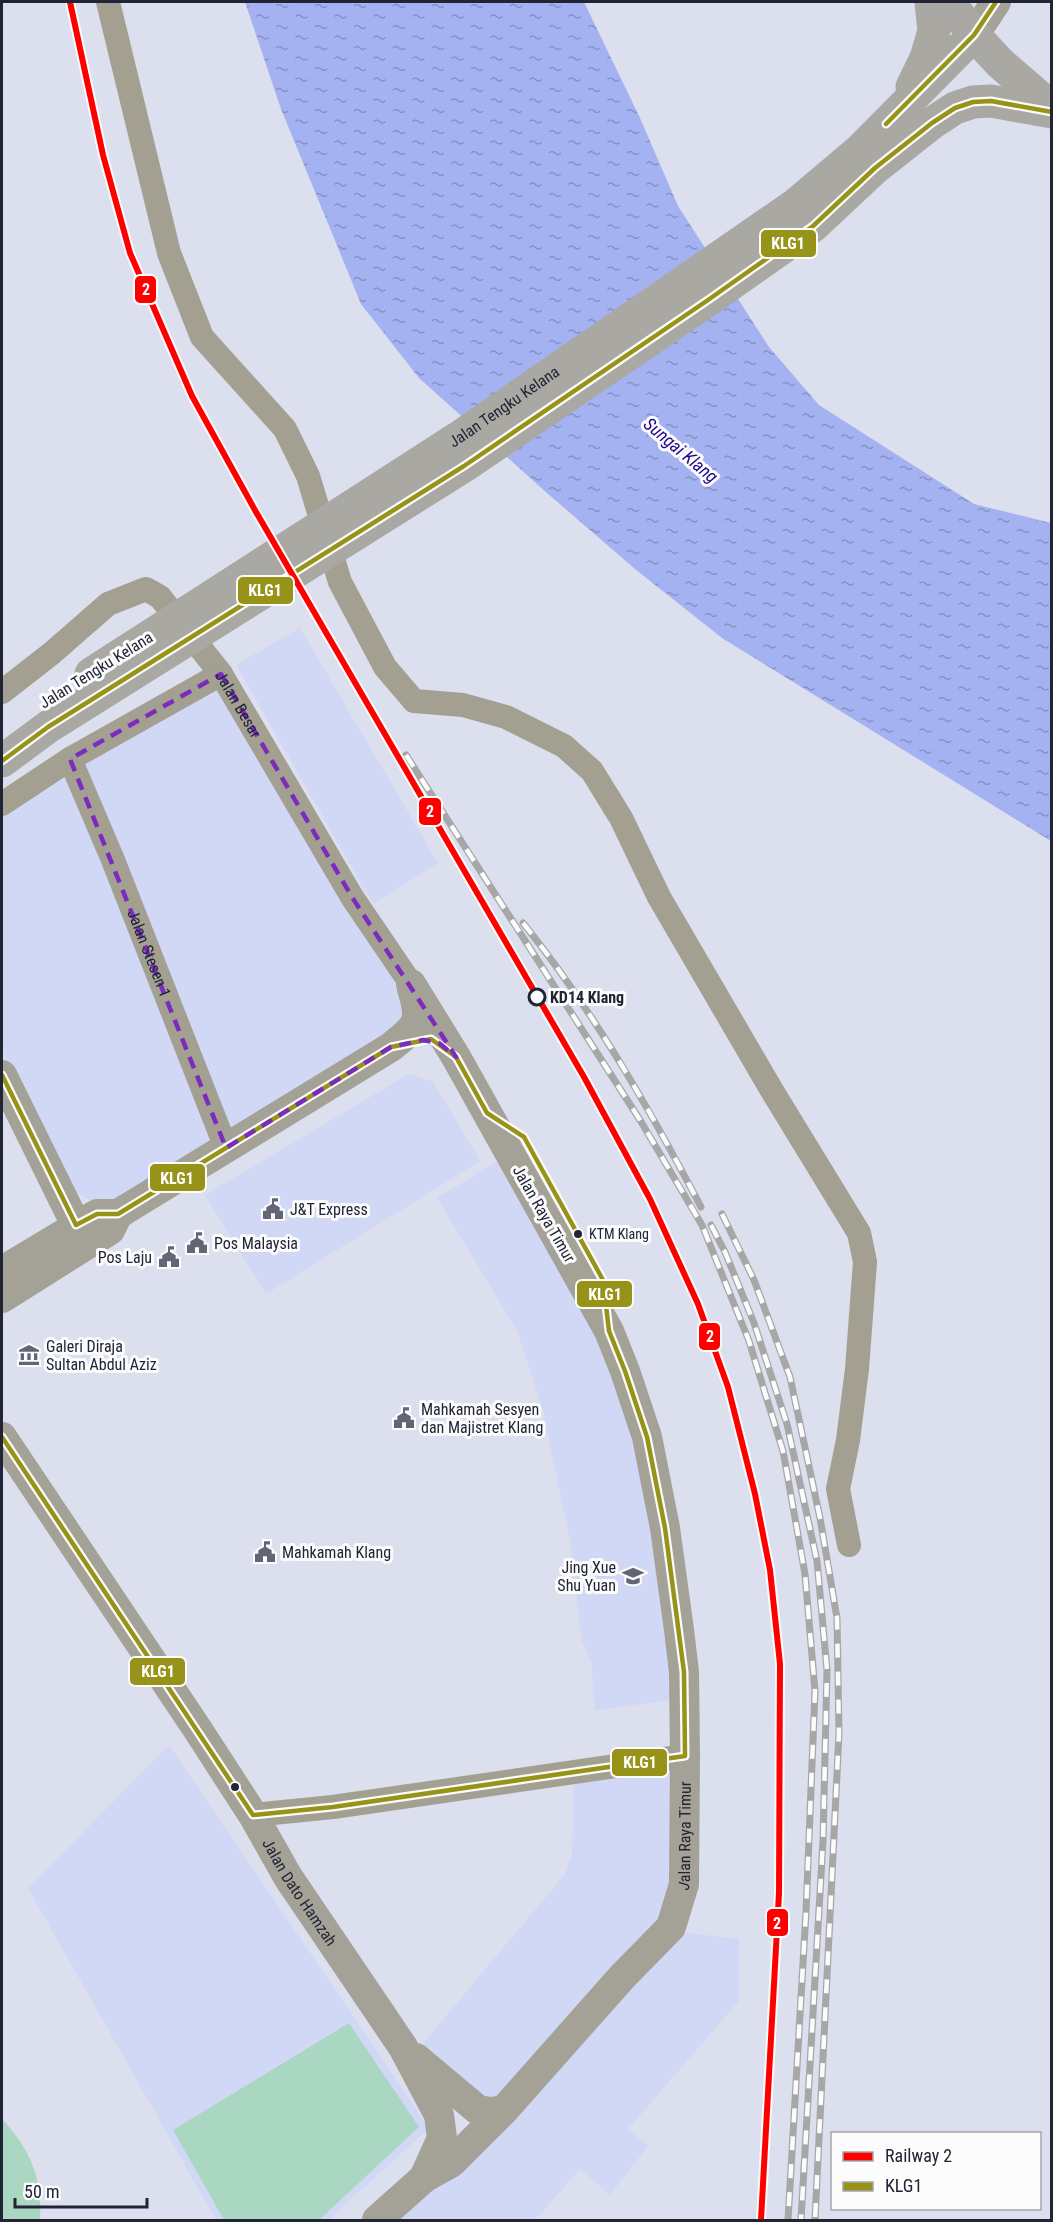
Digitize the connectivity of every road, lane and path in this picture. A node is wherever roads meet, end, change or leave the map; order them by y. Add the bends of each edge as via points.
1 (108, 2) edge
2 (931, 2) edge
3 (949, 2) edge
4 (996, 2) edge
5 (974, 35) junction
6 (1052, 110) edge
7 (893, 116) junction
8 (867, 159) junction
9 (221, 674) junction
10 (2, 692) edge
11 (42, 718) junction
12 (2, 734) edge
13 (70, 759) junction
14 (2, 761) edge
15 (2, 804) edge
16 (411, 984) junction
17 (391, 1047) junction
18 (456, 1058) junction
19 (2, 1075) edge
20 (226, 1148) junction
21 (118, 1214) junction
22 (76, 1225) junction
23 (2, 1271) edge
24 (2, 1298) edge
25 (2, 1437) edge
26 (849, 1545) dead end
27 (685, 1756) junction
28 (253, 1815) junction
29 (403, 2047) junction
30 (504, 2110) junction
31 (424, 2178) junction
32 (377, 2220) edge

1 - 26 street via 169,253 202,337 285,429 308,476 340,582 385,667 414,701 464,705 506,717 564,746 592,771 621,818 659,897 859,1233 865,1262 858,1359 838,1489
2 - 7 highway via 934,31 926,58
3 - 5 highway
4 - 5 main road
5 - 6 highway
5 - 7 highway, Jalan Tengku Kelana
6 - 8 highway, Jalan Tengku Kelana via 973,102 955,108
7 - 8 highway, Jalan Tengku Kelana
8 - 11 highway, Jalan Tengku Kelana
9 - 10 street, Jalan Besar via 160,597 146,589 108,604
9 - 13 street
9 - 16 street, Jalan Besar via 352,897
11 - 12 highway, Jalan Tengku Kelana
11 - 14 highway, Jalan Tengku Kelana
13 - 15 street
13 - 20 street, Jalan Stesen 1
16 - 17 main road via 418,1016 414,1028
16 - 18 main road, Jalan Raya Timur
17 - 18 main road via 431,1039
17 - 20 main road
18 - 27 main road, Jalan Raya Timur via 609,1331 629,1381 647,1437 665,1528 684,1672
19 - 22 main road
20 - 21 main road
21 - 22 main road via 97,1214
21 - 24 main road via 110,1230
22 - 23 main road
25 - 28 main road, Jalan Dato Hamzah
27 - 28 street
27 - 30 main road, Jalan Raya Timur via 684,1884 671,1927
28 - 29 main road, Jalan Dato Hamzah via 288,1877
29 - 30 main road via 478,2110
29 - 31 main road via 439,2115 442,2138
30 - 31 main road, Jalan Raya Timur via 451,2163
31 - 32 main road

